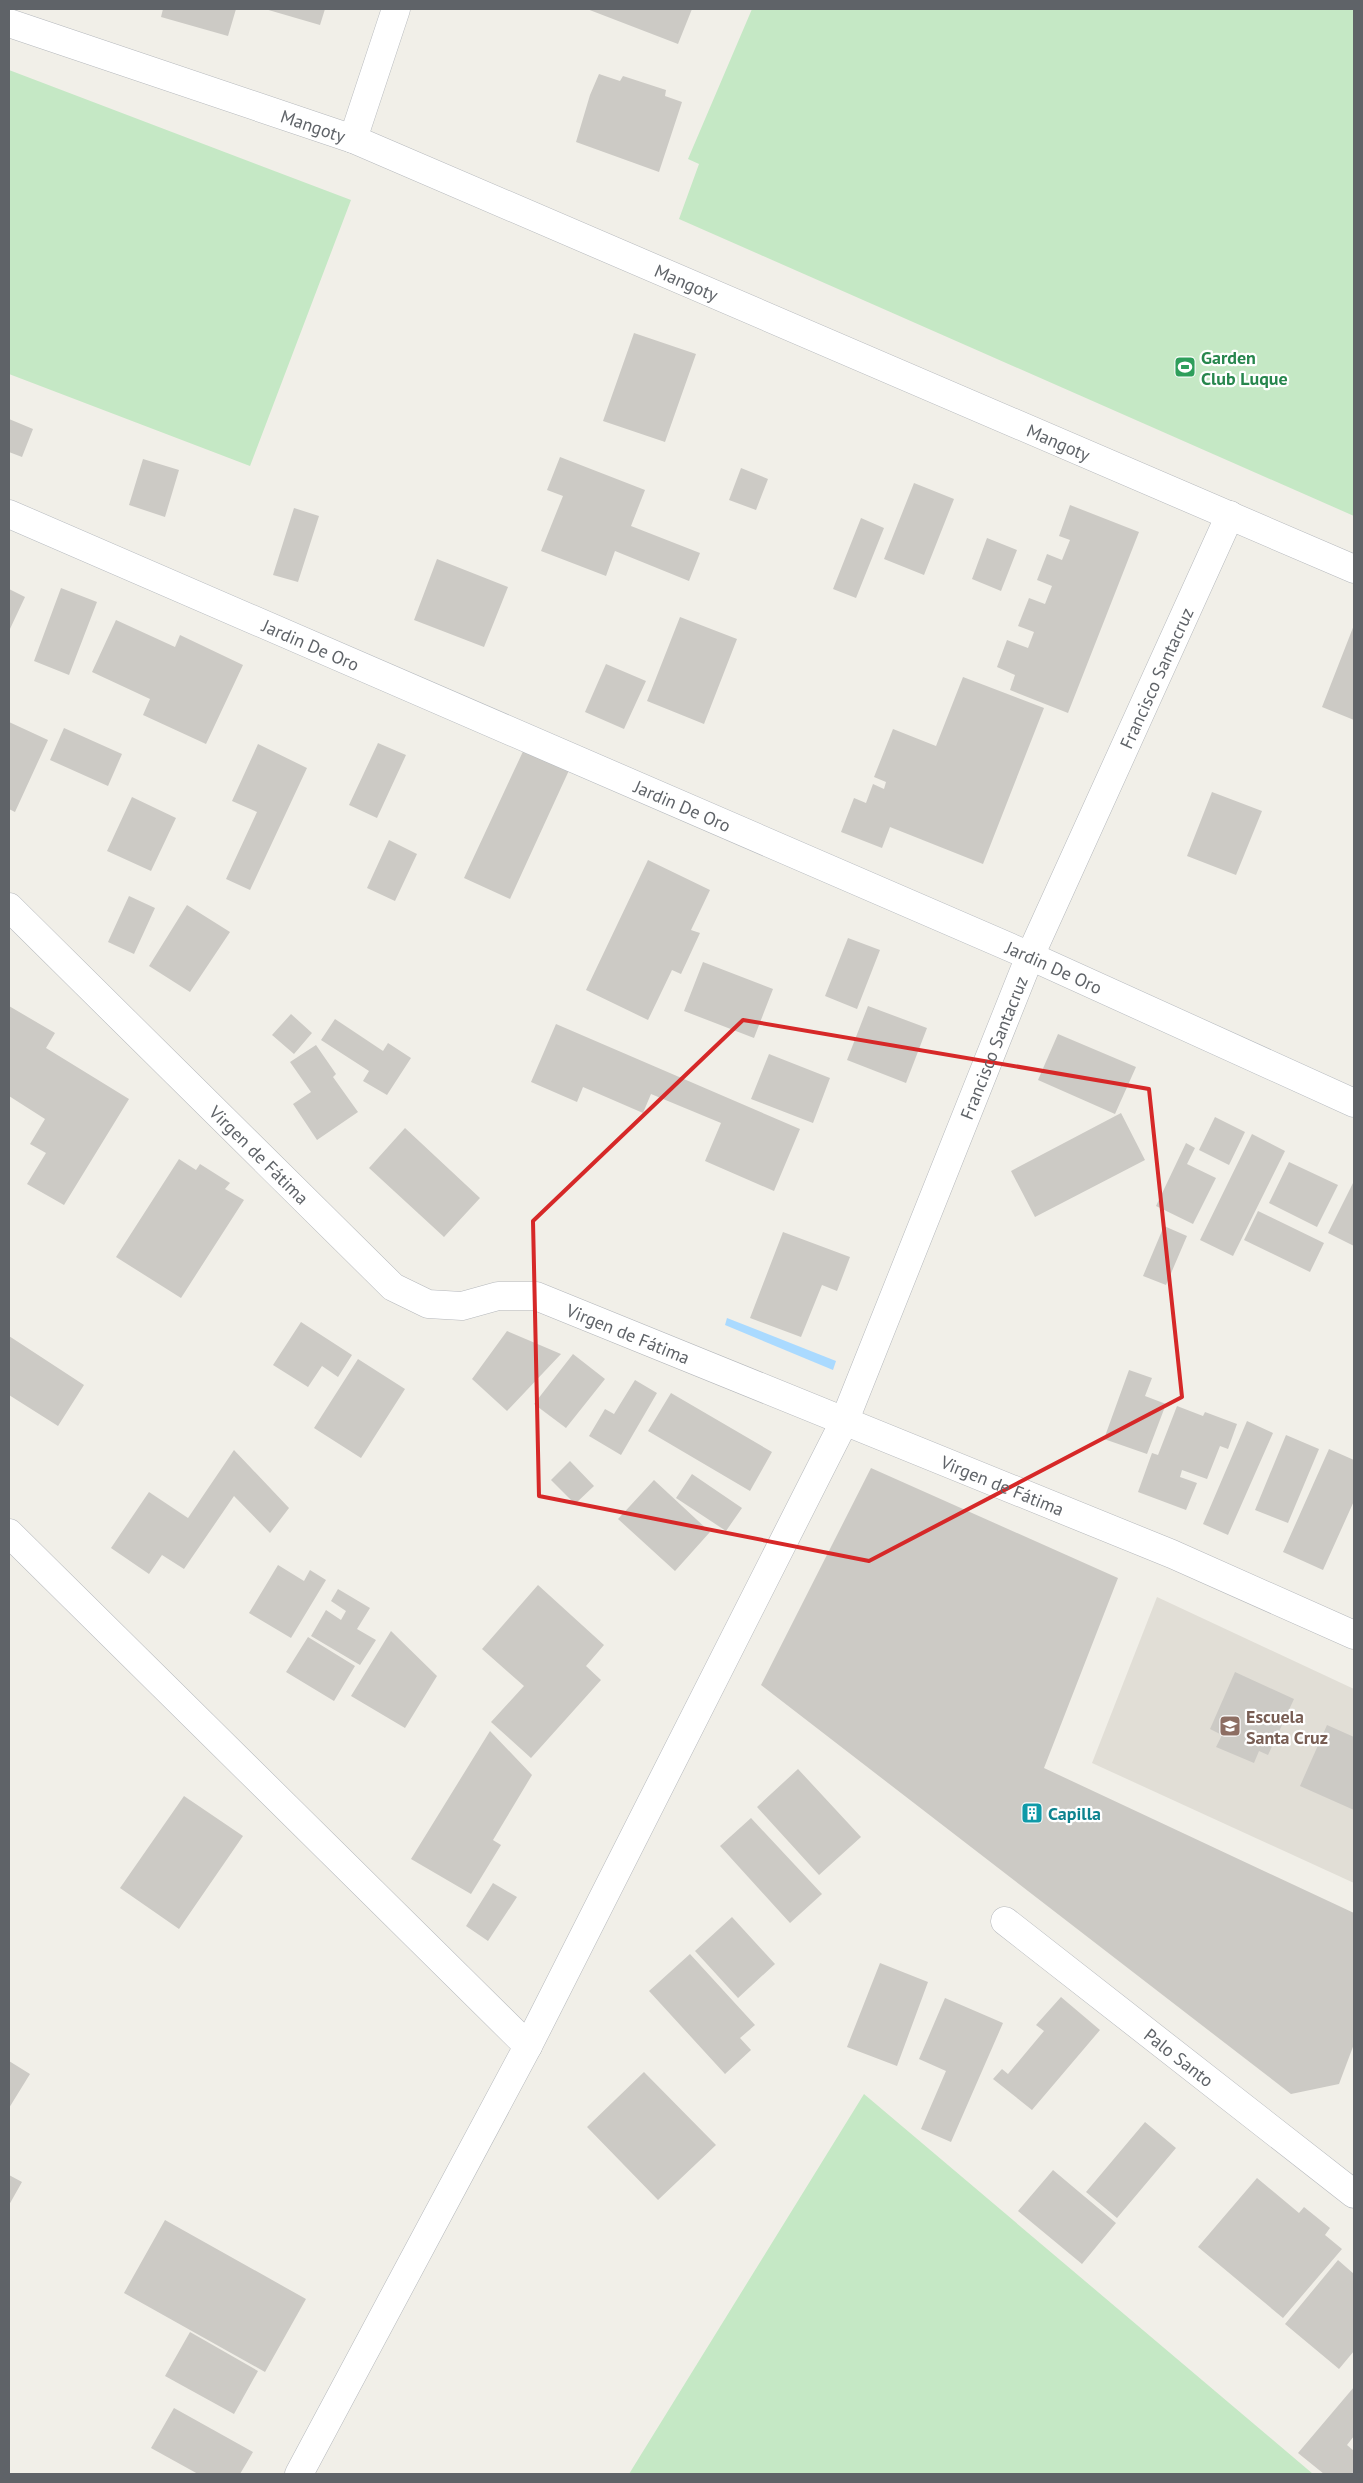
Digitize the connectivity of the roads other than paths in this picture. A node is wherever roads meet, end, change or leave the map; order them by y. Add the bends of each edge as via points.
1 (396, 9) edge
2 (9, 23) edge
3 (353, 138) junction
4 (9, 514) edge
5 (1230, 515) junction
6 (1354, 569) edge
7 (9, 907) edge
8 (1030, 956) junction
9 (1354, 1103) edge
10 (844, 1422) junction
11 (9, 1533) edge
12 (1354, 1635) edge
13 (1004, 1920) dead end
14 (528, 2046) junction
15 (1354, 2194) edge
16 (299, 2474) edge

1 - 3 street
2 - 3 street, Mangoty
3 - 5 street, Mangoty
4 - 8 street, Jardin De Oro
5 - 6 street, Mangoty
5 - 8 street, Francisco Santacruz
7 - 10 street, Virgen de Fátima via 393,1287 428,1304 462,1306 498,1296 536,1296
8 - 9 street, Jardin De Oro
8 - 10 street, Francisco Santacruz
10 - 12 street, Virgen de Fátima via 1172,1554
10 - 14 street, Francisco Santacruz
11 - 14 street
13 - 15 street, Palo Santo
14 - 16 street, Francisco Santacruz

